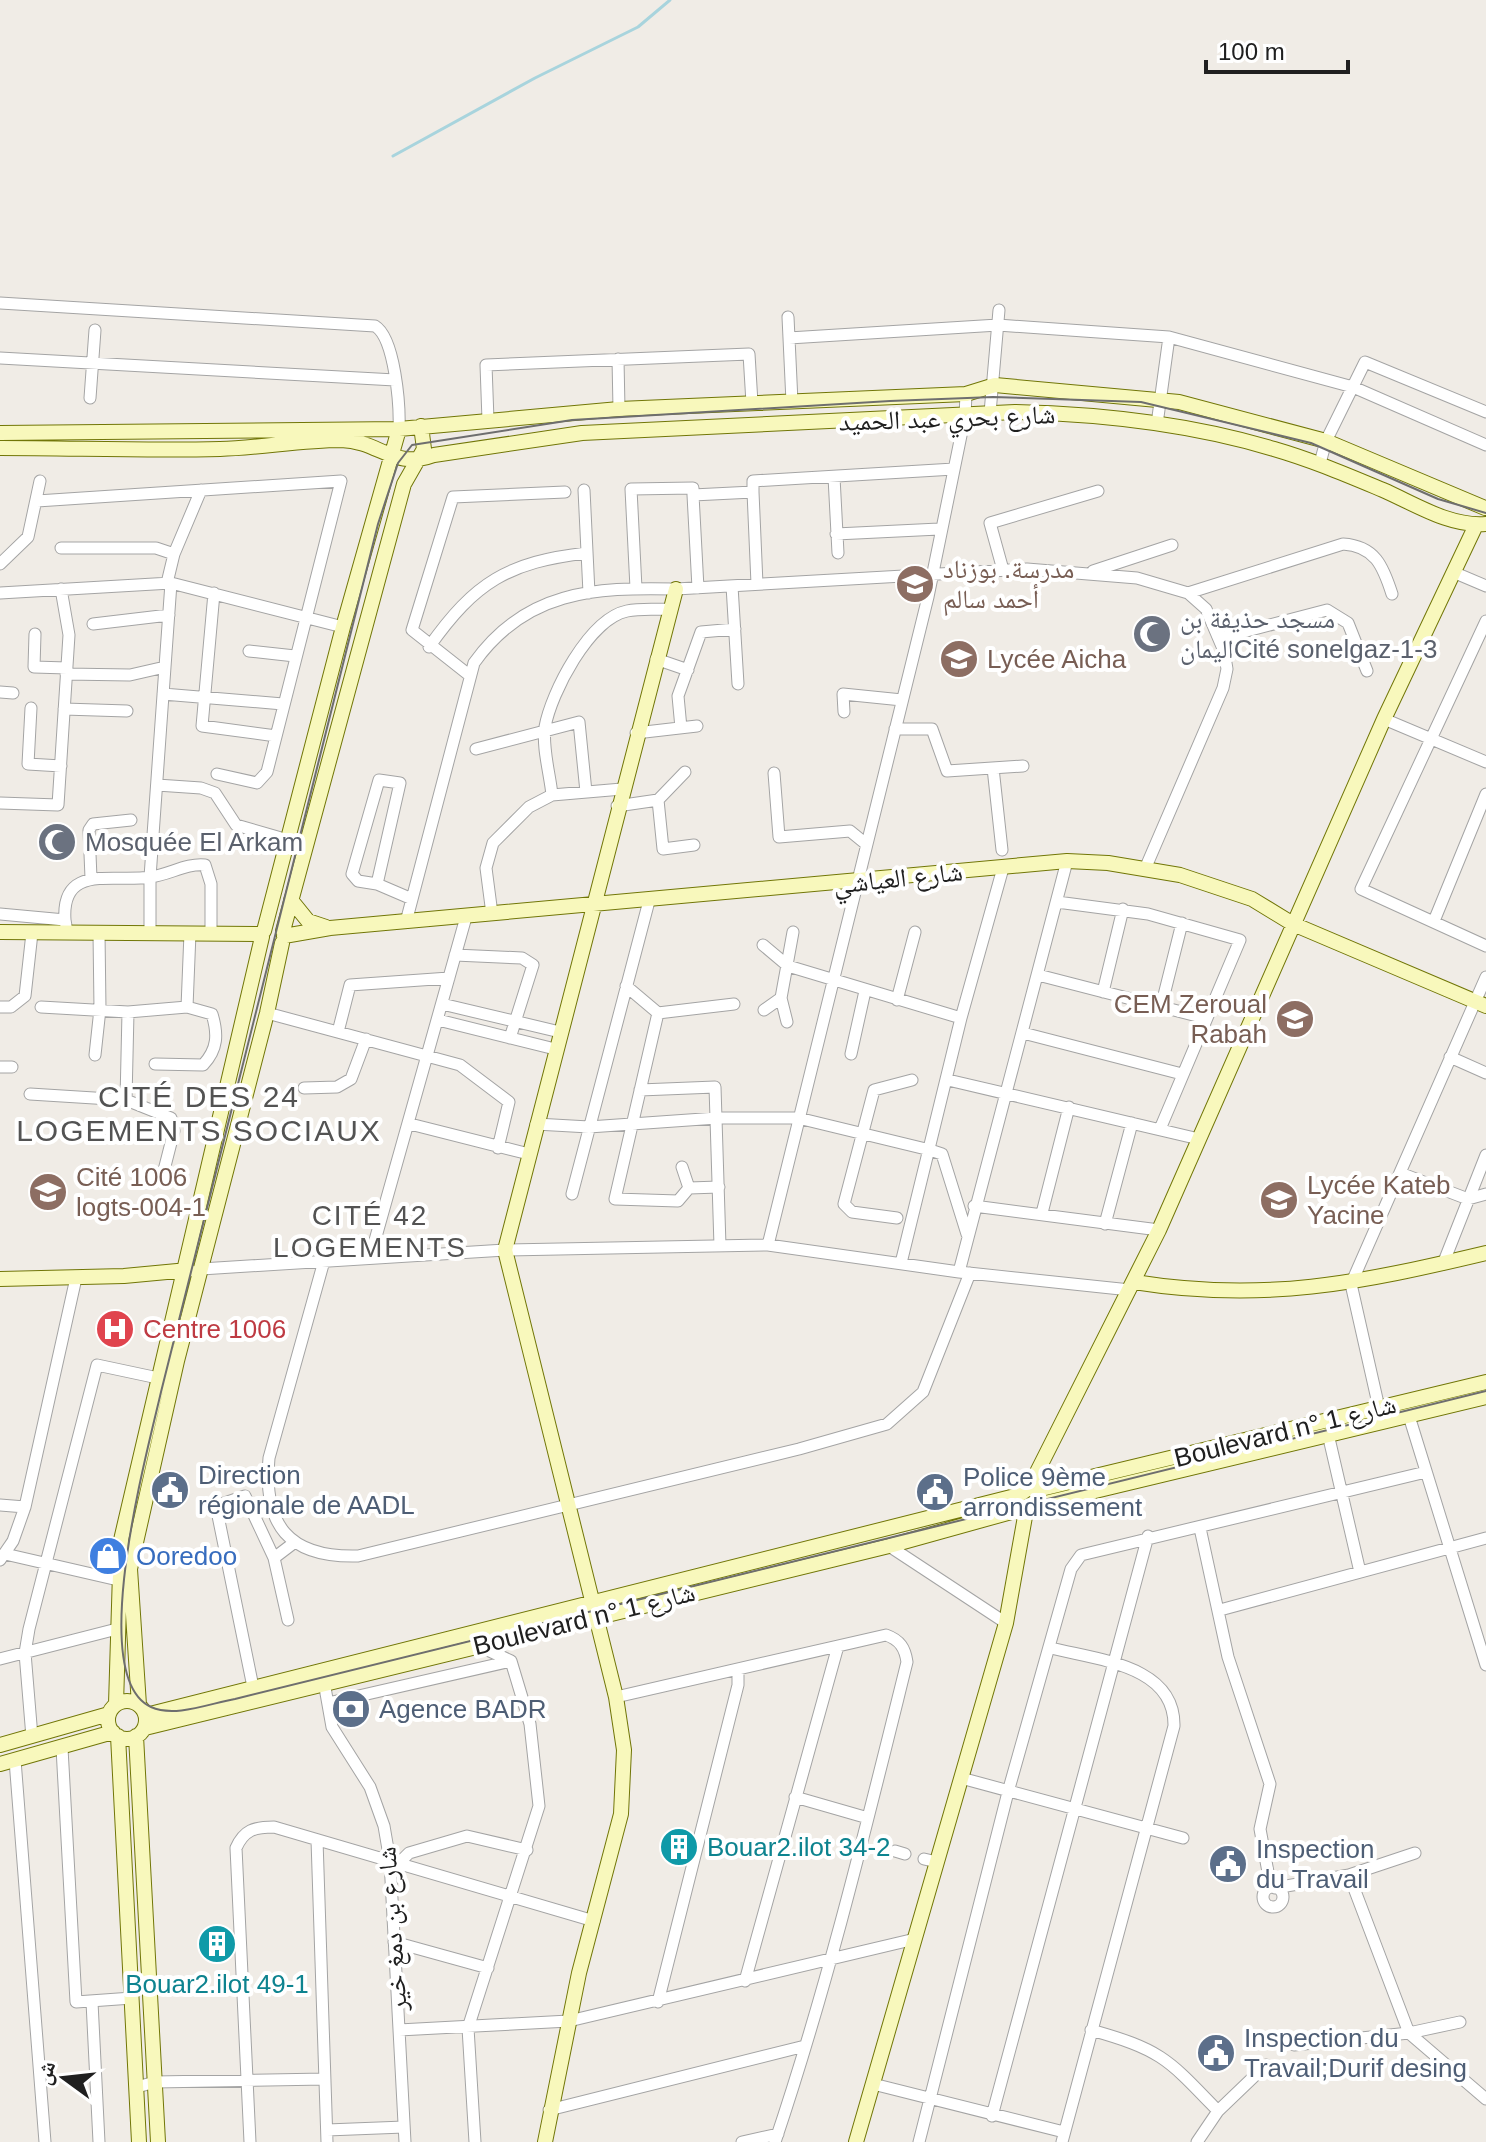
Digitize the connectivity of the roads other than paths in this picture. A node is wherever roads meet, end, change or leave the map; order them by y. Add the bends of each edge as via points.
1 (0, 303) edge
2 (999, 310) dead end
3 (788, 317) dead end
4 (998, 325) junction
5 (95, 330) dead end
6 (1169, 337) junction
7 (789, 338) junction
8 (0, 358) edge
9 (618, 359) junction
10 (93, 363) junction
11 (395, 380) junction
12 (995, 385) junction
13 (1353, 387) junction
14 (966, 394) junction
15 (90, 398) dead end
16 (1162, 400) junction
17 (792, 402) junction
18 (752, 403) junction
19 (619, 409) junction
20 (1486, 412) edge
21 (990, 413) junction
22 (965, 416) junction
23 (488, 420) junction
24 (1157, 424) junction
25 (421, 426) junction
26 (399, 429) junction
27 (0, 433) edge
28 (1326, 441) junction
29 (1486, 445) edge
30 (0, 448) edge
31 (391, 457) junction
32 (417, 462) junction
33 (1320, 463) junction
34 (954, 469) junction
35 (834, 477) junction
36 (40, 481) dead end
37 (201, 490) junction
38 (584, 490) dead end
39 (1098, 491) dead end
40 (565, 492) dead end
41 (753, 492) junction
42 (693, 495) junction
43 (37, 501) junction
44 (1485, 506) edge
45 (1481, 524) edge
46 (939, 529) junction
47 (836, 534) junction
48 (1172, 545) dead end
49 (61, 548) dead end
50 (587, 553) junction
51 (838, 553) dead end
52 (174, 554) junction
53 (0, 564) edge
54 (1003, 570) junction
55 (1453, 572) junction
56 (930, 573) junction
57 (1087, 573) junction
58 (169, 583) junction
59 (757, 584) junction
60 (732, 586) junction
61 (1486, 586) edge
62 (636, 588) junction
63 (698, 588) junction
64 (61, 589) junction
65 (676, 589) junction
66 (0, 593) edge
67 (214, 593) junction
68 (589, 593) junction
69 (1188, 593) junction
70 (1392, 594) dead end
71 (670, 609) junction
72 (169, 615) junction
73 (304, 616) junction
74 (1486, 621) edge
75 (93, 624) dead end
76 (343, 627) junction
77 (735, 629) junction
78 (35, 634) dead end
79 (1220, 638) junction
80 (429, 647) junction
81 (249, 651) dead end
82 (295, 656) junction
83 (656, 659) junction
84 (165, 667) junction
85 (688, 670) junction
86 (66, 671) junction
87 (1367, 671) dead end
88 (469, 675) junction
89 (738, 684) dead end
90 (0, 692) edge
91 (13, 693) dead end
92 (163, 694) junction
93 (205, 697) junction
94 (902, 700) junction
95 (283, 704) junction
96 (31, 708) dead end
97 (64, 709) junction
98 (127, 711) dead end
99 (844, 712) dead end
100 (1384, 719) junction
101 (697, 726) dead end
102 (681, 728) junction
103 (895, 729) junction
104 (545, 730) junction
105 (636, 733) junction
106 (276, 736) junction
107 (1429, 739) junction
108 (476, 749) dead end
109 (1486, 762) edge
110 (61, 766) junction
111 (1023, 766) dead end
112 (993, 768) junction
113 (685, 772) dead end
114 (774, 773) dead end
115 (217, 774) dead end
116 (157, 785) junction
117 (622, 789) junction
118 (586, 792) junction
119 (1486, 794) edge
120 (552, 795) junction
121 (658, 800) junction
122 (0, 803) edge
123 (617, 806) junction
124 (131, 820) dead end
125 (288, 840) junction
126 (866, 844) junction
127 (694, 845) dead end
128 (1002, 850) dead end
129 (1067, 861) junction
130 (1003, 868) junction
131 (1145, 869) junction
132 (150, 877) junction
133 (91, 878) junction
134 (857, 882) junction
135 (377, 884) junction
136 (412, 899) junction
137 (291, 900) junction
138 (649, 901) junction
139 (1057, 902) junction
140 (592, 905) junction
141 (1123, 909) junction
142 (0, 914) edge
143 (492, 914) junction
144 (466, 917) junction
145 (1434, 921) junction
146 (406, 922) junction
147 (1182, 923) junction
148 (1293, 924) junction
149 (66, 927) junction
150 (330, 928) junction
151 (0, 932) edge
152 (150, 932) junction
153 (793, 932) dead end
154 (915, 932) dead end
155 (32, 933) junction
156 (99, 933) junction
157 (190, 933) junction
158 (211, 934) junction
159 (263, 934) junction
160 (283, 937) junction
161 (763, 945) dead end
162 (1486, 946) edge
163 (455, 955) junction
164 (788, 966) junction
165 (1038, 975) junction
166 (1486, 977) edge
167 (449, 978) junction
168 (832, 982) junction
169 (626, 986) junction
170 (865, 991) junction
171 (1103, 992) junction
172 (781, 998) junction
173 (897, 1000) junction
174 (1481, 1003) edge
175 (442, 1004) junction
176 (734, 1004) dead end
177 (0, 1007) edge
178 (41, 1007) dead end
179 (187, 1007) junction
180 (1161, 1007) junction
181 (100, 1009) junction
182 (764, 1010) dead end
183 (128, 1012) junction
184 (267, 1013) junction
185 (658, 1013) junction
186 (961, 1018) junction
187 (1205, 1018) junction
188 (438, 1020) junction
189 (514, 1021) junction
190 (787, 1022) dead end
191 (338, 1032) junction
192 (560, 1032) junction
193 (1023, 1033) junction
194 (510, 1038) junction
195 (366, 1039) junction
196 (555, 1049) junction
197 (851, 1054) dead end
198 (95, 1055) dead end
199 (428, 1055) junction
200 (1450, 1057) junction
201 (155, 1064) dead end
202 (1486, 1073) edge
203 (1182, 1074) junction
204 (912, 1080) dead end
205 (948, 1080) junction
206 (304, 1088) dead end
207 (640, 1090) junction
208 (1007, 1092) junction
209 (30, 1094) dead end
210 (126, 1100) junction
211 (1069, 1107) junction
212 (717, 1118) junction
213 (798, 1118) junction
214 (1132, 1123) junction
215 (410, 1124) junction
216 (536, 1124) junction
217 (631, 1124) junction
218 (589, 1127) junction
219 (1160, 1129) junction
220 (861, 1134) junction
221 (1199, 1139) junction
222 (498, 1148) junction
223 (930, 1150) junction
224 (529, 1154) junction
225 (1486, 1155) edge
226 (682, 1167) dead end
227 (1400, 1173) junction
228 (162, 1178) dead end
229 (719, 1187) junction
230 (689, 1188) junction
231 (572, 1194) dead end
232 (1486, 1194) edge
233 (1468, 1199) junction
234 (974, 1206) junction
235 (1042, 1213) junction
236 (897, 1218) dead end
237 (1105, 1224) junction
238 (1159, 1230) junction
239 (967, 1234) junction
240 (768, 1245) junction
241 (720, 1246) junction
242 (505, 1250) junction
243 (1486, 1253) edge
244 (370, 1258) junction
245 (324, 1261) junction
246 (901, 1263) junction
247 (1443, 1264) junction
248 (201, 1269) junction
249 (183, 1270) junction
250 (965, 1273) junction
251 (76, 1278) junction
252 (0, 1279) edge
253 (1351, 1284) junction
254 (1132, 1286) junction
255 (158, 1378) junction
256 (1486, 1382) edge
257 (1486, 1397) edge
258 (1379, 1408) junction
259 (1409, 1416) junction
260 (1328, 1434) junction
261 (1426, 1472) junction
262 (1342, 1492) junction
263 (1029, 1499) junction
264 (566, 1503) junction
265 (0, 1505) edge
266 (25, 1507) junction
267 (1200, 1528) junction
268 (1148, 1536) junction
269 (1486, 1538) edge
270 (295, 1542) junction
271 (889, 1546) junction
272 (1448, 1548) junction
273 (3, 1557) edge
274 (274, 1558) junction
275 (44, 1563) junction
276 (1360, 1572) junction
277 (118, 1580) junction
278 (591, 1602) junction
279 (1220, 1610) junction
280 (595, 1618) junction
281 (288, 1620) dead end
282 (1006, 1623) junction
283 (117, 1629) junction
284 (476, 1645) junction
285 (838, 1646) junction
286 (1051, 1648) junction
287 (25, 1653) junction
288 (0, 1659) edge
289 (511, 1661) junction
290 (1116, 1665) junction
291 (1486, 1665) edge
292 (738, 1670) junction
293 (324, 1682) junction
294 (253, 1687) junction
295 (616, 1697) junction
296 (328, 1703) junction
297 (113, 1709) junction
298 (141, 1721) junction
299 (116, 1734) junction
300 (32, 1737) junction
301 (0, 1745) edge
302 (62, 1748) junction
303 (15, 1760) junction
304 (0, 1764) edge
305 (961, 1778) junction
306 (1008, 1792) junction
307 (795, 1797) junction
308 (1074, 1807) junction
309 (868, 1818) junction
310 (1147, 1826) junction
311 (1183, 1838) dead end
312 (317, 1840) junction
313 (862, 1841) junction
314 (876, 1846) tunnel mouth
315 (527, 1850) junction
316 (1415, 1853) dead end
317 (394, 1862) junction
318 (1349, 1875) junction
319 (512, 1897) junction
320 (594, 1921) junction
321 (915, 1939) junction
322 (394, 1942) junction
323 (830, 1961) junction
324 (488, 1968) junction
325 (745, 1981) junction
326 (132, 1998) junction
327 (92, 2002) junction
328 (658, 2002) junction
329 (569, 2021) junction
330 (1460, 2022) dead end
331 (468, 2028) junction
332 (399, 2030) junction
333 (1091, 2030) junction
334 (1409, 2033) junction
335 (1294, 2045) dead end
336 (805, 2046) junction
337 (1266, 2065) dead end
338 (325, 2079) junction
339 (247, 2081) junction
340 (155, 2082) junction
341 (873, 2084) junction
342 (137, 2087) junction
343 (927, 2099) junction
344 (1486, 2099) edge
345 (549, 2110) junction
346 (1218, 2111) junction
347 (992, 2116) junction
348 (404, 2127) junction
349 (327, 2136) edge
350 (1063, 2137) edge
351 (777, 2138) edge
352 (45, 2142) edge
353 (99, 2142) edge
354 (139, 2142) edge
355 (158, 2142) edge
356 (250, 2142) edge
357 (405, 2142) edge
358 (475, 2142) edge
359 (545, 2142) edge
360 (742, 2142) edge
361 (856, 2142) edge
362 (919, 2142) edge
363 (1197, 2142) edge

1 - 11 street via 370,325 386,335
2 - 4 street
3 - 7 street
4 - 6 street
4 - 7 street
4 - 12 street
5 - 10 street
6 - 13 street
6 - 16 street
7 - 17 street
8 - 10 street
9 - 18 street via 749,354
9 - 19 street
9 - 23 street via 486,365
10 - 11 street
10 - 15 street
11 - 26 street
12 - 14 street
12 - 16 street
12 - 21 street
13 - 20 street via 1365,362
13 - 28 street
13 - 29 street
14 - 17 street
14 - 22 street
16 - 24 street
16 - 28 street
17 - 18 street
18 - 19 street
19 - 23 street
21 - 22 street, شارع بحري عبد الحميد
21 - 24 street, شارع بحري عبد الحميد via 1057,413
22 - 32 street, شارع بحري عبد الحميد via 582,433
22 - 34 street
23 - 25 street
24 - 33 street, شارع بحري عبد الحميد
25 - 26 street
25 - 32 street via 424,449
26 - 27 street
26 - 31 street
28 - 33 street
28 - 44 street
30 - 31 street via 222,449 340,440
31 - 32 street
31 - 76 street
32 - 137 street via 404,484
33 - 45 street, شارع بحري عبد الحميد via 1457,522
34 - 35 street
34 - 46 street
35 - 41 street via 753,481
35 - 47 street
36 - 43 street
37 - 43 street
37 - 52 street
37 - 73 street via 341,481
38 - 50 street
39 - 54 street via 990,523
40 - 80 street via 453,497 412,630
41 - 42 street
41 - 59 street
42 - 62 street via 693,488 631,489
42 - 63 street
43 - 53 street via 28,537
44 - 45 street
45 - 55 street
46 - 47 street
46 - 56 street
47 - 51 street
48 - 57 street
49 - 52 street via 156,548
50 - 68 street
50 - 80 street via 550,557 485,584 464,599
52 - 58 street
54 - 56 street
54 - 57 street
55 - 61 street
55 - 100 street
56 - 59 street
56 - 94 street
57 - 69 street via 1137,578
58 - 64 street
58 - 67 street
58 - 72 street
59 - 60 street
60 - 63 street
60 - 77 street
62 - 65 street
62 - 68 street
63 - 65 street
64 - 66 street
64 - 86 street via 69,635
65 - 71 street
67 - 73 street
67 - 93 street
68 - 88 street via 555,599 510,623 485,647
69 - 70 street via 1343,544 1377,558
69 - 79 street via 1206,609
71 - 83 street
71 - 104 street via 625,611 589,638 556,688
72 - 75 street
72 - 84 street
73 - 76 street
73 - 82 street
74 - 107 street
76 - 125 street
77 - 85 street via 701,632
77 - 89 street
78 - 86 street via 34,667
79 - 87 street via 1327,610 1348,623
79 - 131 street via 1227,669 1223,688
80 - 88 street
81 - 82 street
82 - 95 street
83 - 85 street
83 - 105 street
84 - 86 street via 130,675
84 - 92 street
85 - 102 street via 678,696
86 - 97 street
88 - 136 street
90 - 91 street
92 - 93 street
92 - 116 street
93 - 95 street
93 - 106 street via 202,726
94 - 99 street via 843,694
94 - 103 street
95 - 106 street
96 - 110 street via 28,764
97 - 98 street
97 - 110 street
100 - 107 street
100 - 148 street
101 - 102 street
102 - 105 street
103 - 112 street via 932,729 947,771
103 - 126 street
104 - 108 street
104 - 118 street via 579,722
104 - 120 street
105 - 117 street
106 - 115 street via 267,772 257,783
107 - 109 street
107 - 145 street via 1361,889
110 - 122 street via 58,805
111 - 112 street
112 - 128 street
113 - 121 street
114 - 126 street via 779,837 850,831
116 - 125 street via 215,793 236,825
116 - 132 street
117 - 118 street
117 - 123 street
118 - 120 street
119 - 145 street
120 - 143 street via 529,807 493,843 486,868
121 - 123 street
121 - 127 street via 663,849
123 - 140 street
124 - 133 street via 93,824
125 - 159 street
126 - 134 street
129 - 130 street, شارع العياشي
129 - 131 street, شارع العياشي
129 - 139 street
130 - 134 street, شارع العياشي
130 - 186 street
131 - 148 street, شارع العياشي via 1252,899
132 - 133 street
132 - 152 street
132 - 158 street via 205,865 211,884
133 - 149 street via 71,890 64,905
134 - 138 street, شارع العياشي
134 - 168 street
135 - 135 street via 358,881 352,874 379,780 400,783
135 - 136 street
136 - 146 street
137 - 150 street via 308,921
137 - 160 street
138 - 140 street, شارع العياشي
138 - 169 street
139 - 141 street
139 - 165 street
140 - 143 street, شارع العياشي
140 - 192 street
141 - 147 street
141 - 171 street
142 - 149 street
143 - 144 street, شارع العياشي
144 - 146 street, شارع العياشي
144 - 163 street
145 - 162 street
146 - 150 street, شارع العياشي
147 - 180 street
147 - 187 street via 1240,940
148 - 174 street, شارع العياشي
148 - 221 street
149 - 155 street, شارع العياشي
149 - 156 street, شارع العياشي
150 - 160 street, شارع العياشي
151 - 155 street, شارع العياشي
152 - 156 street, شارع العياشي
152 - 157 street, شارع العياشي
153 - 164 street
154 - 173 street
155 - 177 street via 25,996 11,1007
156 - 181 street
157 - 158 street, شارع العياشي
157 - 179 street
158 - 159 street, شارع العياشي
159 - 160 street, شارع العياشي via 275,925
159 - 249 street
160 - 184 street
161 - 164 street
163 - 167 street
163 - 189 street via 522,958 533,965
164 - 168 street
164 - 172 street
165 - 171 street
165 - 193 street
166 - 174 street
167 - 175 street
167 - 191 street via 350,985
168 - 170 street
168 - 213 street
169 - 185 street
169 - 218 street
170 - 173 street
170 - 197 street
171 - 180 street
172 - 182 street
172 - 190 street
173 - 186 street
174 - 200 street
175 - 188 street
175 - 189 street
176 - 185 street
178 - 181 street
179 - 183 street
179 - 201 street via 212,1014 218,1032 213,1055 203,1065
180 - 187 street
181 - 183 street
181 - 198 street
183 - 210 street
184 - 191 street
184 - 248 street
185 - 207 street
186 - 205 street
187 - 203 street
188 - 194 street
188 - 199 street
189 - 192 street
189 - 194 street
191 - 195 street
192 - 196 street
193 - 203 street
193 - 208 street
194 - 196 street
195 - 199 street
195 - 206 street via 351,1079 337,1087
196 - 216 street
199 - 215 street
199 - 222 street via 460,1065 509,1102
200 - 202 street
200 - 227 street
203 - 219 street
204 - 220 street via 874,1090
205 - 208 street
205 - 223 street
207 - 212 street via 715,1087
207 - 217 street
208 - 211 street
208 - 234 street
209 - 210 street
210 - 228 street via 171,1118 174,1131
211 - 214 street
211 - 235 street
212 - 213 street
212 - 217 street
212 - 229 street
213 - 220 street
213 - 240 street
214 - 219 street
214 - 237 street
215 - 222 street
215 - 244 street
216 - 218 street
216 - 224 street
217 - 218 street
217 - 230 street via 615,1199 678,1201
218 - 231 street
219 - 221 street
220 - 223 street
220 - 236 street via 846,1209
221 - 238 street
222 - 224 street
223 - 239 street via 942,1154
223 - 246 street
224 - 242 street
225 - 233 street
226 - 230 street
227 - 233 street
227 - 253 street
229 - 230 street
229 - 241 street
232 - 233 street
233 - 247 street
234 - 235 street
234 - 239 street
235 - 237 street
237 - 238 street
238 - 254 street
239 - 250 street
240 - 241 street
240 - 246 street
241 - 242 street
242 - 244 street
242 - 264 street
243 - 247 street
244 - 245 street
245 - 248 street
245 - 270 street via 269,1458 272,1511
246 - 250 street
247 - 253 street
248 - 249 street
248 - 298 street via 130,1569
249 - 251 street
249 - 255 street
250 - 254 street
250 - 264 street via 923,1392 887,1424
251 - 252 street
251 - 266 street
253 - 254 street via 1216,1292
253 - 258 street
254 - 263 street
255 - 275 street via 97,1365
255 - 277 street via 121,1540
256 - 258 street, Boulevard n° شارع 1
257 - 259 street, Boulevard n° شارع 1
258 - 263 street, Boulevard n° شارع 1
259 - 260 street, Boulevard n° شارع 1
259 - 261 street
260 - 262 street
260 - 263 street, Boulevard n° شارع 1
261 - 262 street
261 - 272 street
262 - 267 street
262 - 276 street
263 - 271 street, Boulevard n° شارع 1
263 - 278 street, Boulevard n° شارع 1
263 - 282 street
264 - 270 street via 358,1556 326,1557
264 - 278 street
265 - 266 street
266 - 273 street
267 - 268 street
267 - 279 street
268 - 286 street via 1081,1555 1071,1569
268 - 290 street
269 - 272 street
270 - 274 street
271 - 280 street, Boulevard n° شارع 1
271 - 282 street
272 - 276 street
272 - 291 street
273 - 275 street
274 - 281 street
274 - 294 street via 245,1496 216,1506
275 - 277 street
275 - 287 street
276 - 279 street
277 - 283 street
278 - 280 street
278 - 294 street, Boulevard n° شارع 1
279 - 318 street via 1228,1657 1270,1784 1260,1829 1270,1890
280 - 284 street, Boulevard n° شارع 1
280 - 295 street
282 - 305 street
283 - 287 street
283 - 297 street
284 - 289 street
284 - 293 street, Boulevard n° شارع 1
285 - 292 street
285 - 307 street
285 - 309 street via 886,1635 905,1650 907,1662
286 - 290 street
286 - 306 street
287 - 288 street
287 - 300 street
289 - 296 street
289 - 315 street via 530,1724 539,1806
290 - 308 street
290 - 310 street via 1154,1681 1174,1709
292 - 295 street
292 - 328 street
293 - 296 street, شارع بن دمغ خير
293 - 298 street, Boulevard n° شارع 1
294 - 298 street, Boulevard n° شارع 1
295 - 320 street via 625,1781
296 - 317 street, شارع بن دمغ خير via 332,1727 370,1787
297 - 298 street via 128,1701
297 - 299 street
297 - 300 street
298 - 299 street
298 - 340 street
299 - 302 street
299 - 326 street
300 - 301 street
302 - 303 street
302 - 327 street via 76,2002
303 - 304 street
303 - 352 street
305 - 306 street
305 - 321 street via 930,1860
306 - 308 street
306 - 343 street
307 - 309 street
307 - 325 street
308 - 310 street
308 - 347 street
309 - 313 street
310 - 311 street
310 - 333 street
312 - 317 street
312 - 338 street
312 - 339 street via 255,1827 242,1835 236,1848
313 - 314 street
313 - 323 street
315 - 317 street via 467,1836
315 - 319 street
316 - 318 street
317 - 319 street
317 - 322 street, شارع بن دمغ خير
318 - 334 street
319 - 320 street
319 - 324 street
320 - 329 street
321 - 323 street
321 - 341 street
322 - 324 street
322 - 332 street, شارع بن دمغ خير
323 - 325 street
323 - 336 street
324 - 331 street
325 - 328 street
326 - 327 street
326 - 342 street
327 - 353 street
328 - 329 street
329 - 331 street
329 - 345 street
330 - 334 street
331 - 332 street
331 - 358 street
332 - 348 street, شارع بن دمغ خير
333 - 346 street via 1166,2057
333 - 350 street
334 - 335 street
334 - 344 street
336 - 345 street
336 - 351 street
337 - 346 street
338 - 339 street
338 - 349 street
339 - 340 street
339 - 356 street
340 - 342 street
340 - 355 street
341 - 343 street
341 - 361 street
342 - 354 street
343 - 347 street
343 - 362 street
345 - 359 street
346 - 363 street
347 - 350 street
348 - 349 street
348 - 357 street, شارع بن دمغ خير
351 - 360 street

